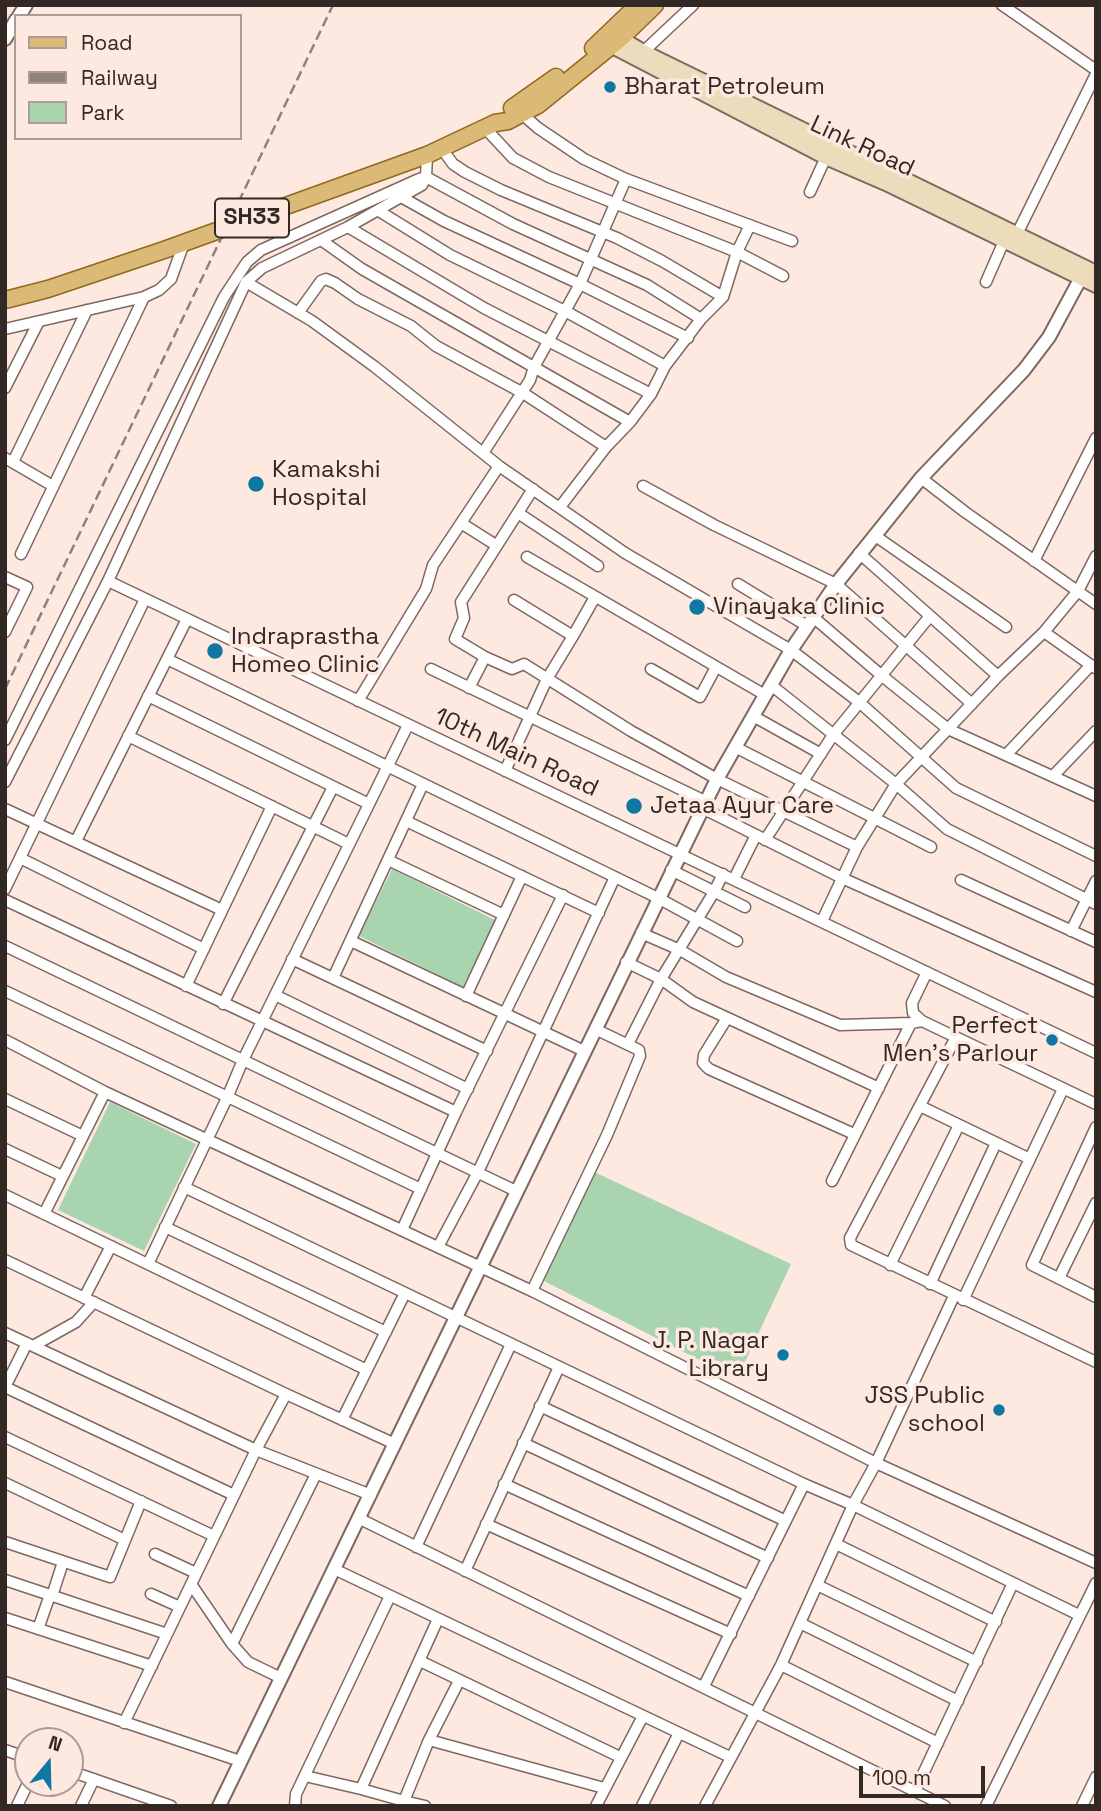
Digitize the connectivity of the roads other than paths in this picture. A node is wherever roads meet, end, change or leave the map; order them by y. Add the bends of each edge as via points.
1 (639, 5) edge
2 (655, 5) edge
3 (693, 5) edge
4 (1002, 5) edge
5 (611, 39) junction
6 (643, 52) junction
7 (1096, 72) edge
8 (522, 114) junction
9 (490, 126) junction
10 (435, 152) junction
11 (826, 157) junction
12 (426, 177) junction
13 (626, 179) junction
14 (810, 192) dead end
15 (402, 198) junction
16 (615, 203) junction
17 (379, 211) junction
18 (750, 225) junction
19 (348, 227) junction
20 (604, 233) junction
21 (321, 240) junction
22 (1011, 240) junction
23 (792, 241) dead end
24 (184, 243) junction
25 (737, 252) junction
26 (590, 260) junction
27 (1088, 273) edge
28 (783, 276) dead end
29 (246, 282) junction
30 (986, 282) dead end
31 (580, 284) junction
32 (1096, 285) edge
33 (144, 297) junction
34 (723, 297) junction
35 (5, 300) edge
36 (87, 310) junction
37 (565, 311) junction
38 (298, 313) junction
39 (701, 319) junction
40 (38, 323) junction
41 (5, 329) edge
42 (688, 338) junction
43 (549, 341) junction
44 (665, 366) junction
45 (534, 367) junction
46 (5, 388) edge
47 (523, 393) junction
48 (651, 394) junction
49 (630, 422) junction
50 (1096, 439) edge
51 (606, 447) junction
52 (483, 453) junction
53 (9, 460) edge
54 (499, 466) junction
55 (921, 478) junction
56 (53, 486) junction
57 (643, 486) dead end
58 (533, 489) junction
59 (560, 507) junction
60 (517, 513) junction
61 (461, 523) junction
62 (874, 535) junction
63 (491, 542) dead end
64 (859, 553) junction
65 (21, 554) dead end
66 (1096, 556) edge
67 (527, 557) dead end
68 (1034, 561) junction
69 (598, 566) dead end
70 (5, 577) edge
71 (108, 581) junction
72 (738, 584) dead end
73 (836, 584) junction
74 (1078, 591) junction
75 (1096, 594) edge
76 (595, 597) junction
77 (145, 599) junction
78 (514, 600) dead end
79 (1096, 604) edge
80 (930, 616) junction
81 (187, 619) junction
82 (810, 622) junction
83 (1006, 627) dead end
84 (5, 632) edge
85 (1044, 632) junction
86 (573, 636) junction
87 (906, 646) junction
88 (791, 650) junction
89 (485, 657) junction
90 (167, 659) junction
91 (1093, 666) edge
92 (716, 667) junction
93 (431, 669) dead end
94 (651, 669) dead end
95 (881, 675) junction
96 (998, 676) junction
97 (547, 679) junction
98 (469, 688) junction
99 (768, 690) junction
100 (148, 696) junction
101 (358, 701) junction
102 (859, 702) junction
103 (972, 704) junction
104 (753, 716) junction
105 (528, 717) junction
106 (408, 725) junction
107 (948, 729) junction
108 (1096, 731) edge
109 (833, 735) junction
110 (128, 736) junction
111 (5, 740) edge
112 (735, 747) junction
113 (821, 754) junction
114 (1006, 755) junction
115 (921, 758) junction
116 (387, 767) junction
117 (505, 771) junction
118 (1054, 776) junction
119 (717, 779) junction
120 (802, 781) junction
121 (5, 782) edge
122 (423, 784) junction
123 (896, 784) junction
124 (333, 787) junction
125 (1096, 796) edge
126 (369, 804) junction
127 (703, 805) junction
128 (272, 806) junction
129 (5, 809) edge
130 (782, 811) junction
131 (874, 818) junction
132 (406, 821) junction
133 (36, 825) junction
134 (313, 825) junction
135 (761, 837) junction
136 (76, 841) junction
137 (349, 844) junction
138 (857, 847) junction
139 (931, 847) dead end
140 (679, 853) junction
141 (1096, 856) edge
142 (20, 858) junction
143 (388, 860) junction
144 (671, 870) junction
145 (723, 874) junction
146 (522, 876) junction
147 (615, 877) junction
148 (842, 878) junction
149 (734, 879) junction
150 (961, 880) dead end
151 (1096, 881) edge
152 (5, 889) edge
153 (714, 892) junction
154 (563, 895) junction
155 (658, 898) junction
156 (5, 900) edge
157 (1091, 902) edge
158 (745, 907) dead end
159 (222, 910) junction
160 (599, 913) junction
161 (504, 915) junction
162 (697, 921) junction
163 (822, 921) junction
164 (1070, 931) junction
165 (641, 933) junction
166 (737, 941) dead end
167 (351, 942) junction
168 (1096, 942) edge
169 (5, 946) edge
170 (204, 949) junction
171 (680, 950) junction
172 (292, 959) junction
173 (626, 962) junction
174 (927, 972) junction
175 (333, 978) junction
176 (661, 979) junction
177 (186, 986) junction
178 (5, 991) edge
179 (1096, 992) edge
180 (275, 995) junction
181 (466, 996) junction
182 (223, 1004) junction
183 (505, 1015) junction
184 (727, 1018) junction
185 (261, 1022) junction
186 (916, 1022) junction
187 (595, 1029) junction
188 (543, 1033) junction
189 (956, 1037) junction
190 (5, 1040) edge
191 (628, 1044) junction
192 (486, 1051) junction
193 (584, 1051) junction
194 (1096, 1053) edge
195 (243, 1060) junction
196 (879, 1088) junction
197 (468, 1089) junction
198 (1063, 1089) junction
199 (105, 1092) junction
200 (227, 1098) junction
201 (5, 1099) edge
202 (1096, 1104) edge
203 (920, 1106) junction
204 (456, 1112) junction
205 (959, 1125) junction
206 (1096, 1127) edge
207 (854, 1134) junction
208 (83, 1136) junction
209 (207, 1141) junction
210 (996, 1143) junction
211 (5, 1149) edge
212 (438, 1152) junction
213 (1030, 1159) junction
214 (478, 1172) junction
215 (62, 1176) junction
216 (832, 1181) dead end
217 (184, 1187) junction
218 (421, 1189) junction
219 (516, 1191) junction
220 (5, 1195) edge
221 (1096, 1203) edge
222 (44, 1214) junction
223 (165, 1227) junction
224 (402, 1230) junction
225 (111, 1246) junction
226 (438, 1247) junction
227 (5, 1260) edge
228 (148, 1264) junction
229 (890, 1265) junction
230 (480, 1267) junction
231 (1059, 1278) junction
232 (930, 1284) junction
233 (532, 1292) junction
234 (1094, 1292) edge
235 (405, 1293) junction
236 (959, 1298) junction
237 (89, 1300) junction
238 (455, 1317) junction
239 (5, 1332) edge
240 (386, 1332) junction
241 (511, 1344) junction
242 (30, 1345) junction
243 (1096, 1362) edge
244 (559, 1367) junction
245 (367, 1370) junction
246 (5, 1387) edge
247 (286, 1394) junction
248 (540, 1406) junction
249 (342, 1420) junction
250 (5, 1437) edge
251 (523, 1443) junction
252 (395, 1444) junction
253 (256, 1450) junction
254 (876, 1462) junction
255 (316, 1474) junction
256 (5, 1483) edge
257 (504, 1484) junction
258 (804, 1484) junction
259 (234, 1495) junction
260 (371, 1495) junction
261 (141, 1501) junction
262 (853, 1505) junction
263 (358, 1518) junction
264 (786, 1521) junction
265 (486, 1524) junction
266 (214, 1536) junction
267 (125, 1540) junction
268 (5, 1542) edge
269 (836, 1544) junction
270 (416, 1547) junction
271 (155, 1554) dead end
272 (768, 1558) junction
273 (63, 1562) junction
274 (1096, 1563) edge
275 (334, 1569) junction
276 (465, 1571) junction
277 (196, 1573) junction
278 (5, 1580) edge
279 (1013, 1583) junction
280 (1096, 1583) edge
281 (191, 1584) junction
282 (817, 1585) junction
283 (151, 1594) dead end
284 (51, 1595) junction
285 (390, 1596) junction
286 (749, 1596) junction
287 (180, 1606) junction
288 (1079, 1615) junction
289 (5, 1618) edge
290 (439, 1619) junction
291 (996, 1622) junction
292 (800, 1623) junction
293 (38, 1629) junction
294 (167, 1634) junction
295 (731, 1634) junction
296 (232, 1644) junction
297 (420, 1661) junction
298 (976, 1662) junction
299 (781, 1665) junction
300 (152, 1666) junction
301 (281, 1678) junction
302 (460, 1681) junction
303 (5, 1682) edge
304 (704, 1686) junction
305 (958, 1701) junction
306 (755, 1712) junction
307 (643, 1716) junction
308 (124, 1723) junction
309 (679, 1733) junction
310 (429, 1740) junction
311 (938, 1743) junction
312 (620, 1757) junction
313 (730, 1758) junction
314 (240, 1761) junction
315 (84, 1776) edge
316 (305, 1776) junction
317 (1096, 1777) edge
318 (93, 1779) junction
319 (604, 1788) junction
320 (361, 1789) junction
321 (915, 1791) junction
322 (296, 1794) junction
323 (404, 1801) junction
324 (154, 1803) edge
325 (81, 1806) edge
326 (171, 1806) edge
327 (219, 1806) edge
328 (295, 1806) edge
329 (303, 1806) edge
330 (425, 1806) edge
331 (596, 1806) edge
332 (642, 1806) edge
333 (705, 1806) edge
334 (945, 1806) edge
335 (986, 1806) edge
336 (1083, 1806) edge

1 - 5 main road
2 - 5 main road, SH33
3 - 6 street
4 - 7 street
5 - 6 main road
5 - 8 main road, SH33
5 - 9 main road
5 - 11 main road, Link Road
6 - 22 main road
7 - 22 street
8 - 9 main road, SH33
8 - 13 street via 568,149
9 - 10 main road, SH33
9 - 16 street via 513,158
10 - 12 street
10 - 20 street via 501,190
10 - 24 main road, SH33
11 - 14 street
11 - 22 main road, Link Road
12 - 15 street
12 - 26 street
12 - 111 street via 261,250 247,262 217,310
13 - 16 street
13 - 18 street
15 - 17 street
15 - 31 street
16 - 20 street
16 - 25 street
17 - 19 street
17 - 37 street via 450,255
18 - 23 street
18 - 25 street
19 - 21 street
19 - 43 street
20 - 26 street
20 - 34 street
21 - 29 street via 262,268
21 - 45 street via 362,269
22 - 27 main road, Link Road
22 - 30 street
24 - 33 street via 171,279
24 - 35 main road, SH33
25 - 28 street
25 - 34 street
26 - 31 street
26 - 39 street via 647,285
27 - 32 main road, Link Road
27 - 55 street via 1024,370
29 - 38 street
29 - 71 street
31 - 37 street
31 - 42 street
33 - 36 street
33 - 56 street
34 - 39 street
36 - 40 street
36 - 53 street
37 - 43 street
37 - 44 street
38 - 47 street via 326,279
38 - 52 street
39 - 42 street
40 - 41 street
40 - 46 street
42 - 44 street
43 - 45 street
43 - 48 street
44 - 48 street
45 - 47 street
45 - 49 street
47 - 51 street
47 - 52 street
48 - 49 street
49 - 51 street
50 - 68 street
51 - 59 street
52 - 54 street
53 - 56 street
54 - 58 street
54 - 61 street
55 - 62 street
55 - 68 street
56 - 65 street
57 - 73 street
58 - 59 street
58 - 60 street
59 - 88 street via 625,553
60 - 69 street
60 - 89 street via 461,602 464,618 454,639
61 - 63 street
61 - 101 street
62 - 64 street
62 - 83 street
64 - 73 street
64 - 80 street
66 - 74 street
67 - 76 street
68 - 74 street
70 - 84 street via 27,587
71 - 77 street, 10th Main Road
71 - 121 street
72 - 82 street
73 - 82 street
73 - 87 street
74 - 75 street
74 - 79 street
74 - 85 street
76 - 86 street
76 - 92 street
77 - 81 street, 10th Main Road
77 - 133 street
78 - 86 street
80 - 87 street
80 - 96 street
81 - 90 street
81 - 101 street, 10th Main Road
82 - 88 street
82 - 95 street
85 - 91 street
85 - 96 street
86 - 97 street
87 - 95 street
87 - 103 street
88 - 99 street
88 - 102 street
89 - 97 street via 512,669 523,664
89 - 98 street
90 - 100 street
90 - 116 street
91 - 114 street
92 - 94 street via 700,697
92 - 99 street
93 - 98 street
95 - 102 street
95 - 107 street
96 - 103 street
97 - 105 street
97 - 119 street
98 - 105 street
99 - 104 street
99 - 109 street
100 - 110 street
100 - 124 street
101 - 106 street, 10th Main Road
102 - 109 street
102 - 115 street
103 - 107 street
104 - 112 street
104 - 113 street
105 - 117 street
105 - 127 street
106 - 116 street
106 - 117 street, 10th Main Road
107 - 114 street
107 - 115 street
108 - 118 street
109 - 113 street
109 - 123 street
110 - 128 street
110 - 136 street
112 - 119 street
112 - 120 street
113 - 120 street
114 - 118 street
115 - 123 street
115 - 141 street via 956,788
116 - 122 street
116 - 126 street
117 - 140 street, 10th Main Road
118 - 125 street
119 - 127 street
119 - 130 street
120 - 130 street
120 - 131 street
122 - 132 street
122 - 147 street
123 - 131 street
123 - 157 street via 947,829
124 - 126 street
124 - 134 street
126 - 137 street
127 - 135 street
127 - 140 street
128 - 134 street
128 - 159 street
129 - 133 street
130 - 135 street
130 - 138 street
131 - 138 street
131 - 139 street
132 - 143 street
132 - 146 street
133 - 136 street
133 - 142 street
134 - 137 street
134 - 182 street
135 - 148 street
135 - 149 street
136 - 159 street
137 - 172 street
138 - 148 street
140 - 144 street
140 - 145 street, 10th Main Road
142 - 152 street
142 - 170 street
143 - 161 street
143 - 167 street
144 - 153 street
144 - 155 street
145 - 149 street, 10th Main Road
145 - 153 street
146 - 154 street
146 - 161 street
147 - 155 street
147 - 160 street
148 - 163 street
148 - 179 street
149 - 163 street, 10th Main Road
150 - 164 street
151 - 157 street
153 - 158 street
153 - 162 street
154 - 160 street
154 - 183 street
155 - 162 street
155 - 165 street
156 - 177 street
157 - 164 street
159 - 170 street
160 - 188 street
161 - 181 street
162 - 166 street
162 - 171 street
163 - 174 street, 10th Main Road
164 - 168 street
165 - 171 street
165 - 173 street
167 - 175 street
167 - 181 street
169 - 195 street
170 - 177 street
171 - 176 street
171 - 186 street via 726,977 840,1025
172 - 175 street
172 - 180 street
173 - 176 street
173 - 187 street
174 - 186 street via 912,1003
174 - 194 street, 10th Main Road
175 - 192 street
176 - 184 street via 693,1002
176 - 191 street
177 - 182 street
178 - 200 street
180 - 185 street
180 - 197 street
181 - 183 street
182 - 185 street
183 - 188 street
183 - 192 street
184 - 196 street
184 - 207 street via 704,1055 703,1063 709,1069
185 - 195 street
185 - 204 street
186 - 189 street
186 - 196 street
187 - 191 street
187 - 193 street
188 - 193 street
188 - 214 street
189 - 198 street
189 - 203 street
190 - 199 street
191 - 233 street via 639,1050 640,1056
192 - 197 street
193 - 219 street
195 - 200 street
195 - 212 street
196 - 207 street
197 - 204 street
198 - 202 street
198 - 213 street
199 - 208 street
199 - 209 street
200 - 209 street
200 - 218 street
201 - 208 street
203 - 205 street
203 - 229 street via 850,1241 853,1247
204 - 212 street
205 - 210 street
205 - 229 street
206 - 231 street via 1032,1265
207 - 216 street
208 - 215 street
209 - 217 street
209 - 224 street
210 - 213 street
210 - 232 street
211 - 215 street
212 - 214 street
212 - 218 street
213 - 236 street
214 - 219 street
214 - 226 street
215 - 222 street
217 - 223 street
217 - 235 street
218 - 224 street
219 - 230 street
220 - 222 street
221 - 231 street
222 - 225 street
223 - 228 street
223 - 240 street
224 - 226 street
225 - 228 street
225 - 237 street
226 - 230 street
227 - 237 street
228 - 245 street
229 - 232 street
230 - 233 street
230 - 238 street
231 - 234 street
232 - 236 street
233 - 254 street
235 - 238 street
235 - 240 street
236 - 243 street
236 - 254 street
237 - 242 street via 76,1322
237 - 247 street
238 - 241 street
238 - 252 street
239 - 242 street
240 - 245 street
241 - 244 street
241 - 270 street
242 - 246 street
242 - 253 street
244 - 248 street
244 - 258 street
245 - 249 street
246 - 259 street
247 - 249 street
247 - 253 street
248 - 251 street
248 - 264 street
249 - 252 street
250 - 261 street
251 - 257 street
251 - 272 street
252 - 260 street
253 - 255 street
253 - 259 street
254 - 262 street
254 - 274 street
255 - 260 street
255 - 296 street
256 - 267 street
257 - 265 street
257 - 286 street
258 - 262 street
258 - 264 street
259 - 266 street
260 - 263 street
261 - 266 street
261 - 267 street
262 - 269 street
262 - 279 street
263 - 270 street
263 - 275 street
264 - 272 street
265 - 276 street
265 - 295 street
266 - 277 street
267 - 273 street via 110,1577
268 - 273 street
269 - 282 street
269 - 291 street
270 - 276 street
271 - 277 street
272 - 286 street
273 - 284 street
275 - 285 street
275 - 301 street
276 - 304 street
277 - 281 street
278 - 284 street
279 - 288 street
279 - 291 street
280 - 288 street
281 - 287 street
281 - 296 street
282 - 292 street
282 - 298 street
283 - 287 street
284 - 293 street
284 - 294 street
285 - 290 street
285 - 316 street
286 - 295 street
287 - 294 street
288 - 335 street
289 - 293 street
290 - 297 street
290 - 307 street
291 - 298 street
292 - 299 street
292 - 305 street
293 - 300 street
294 - 300 street
295 - 304 street
296 - 301 street via 248,1662
297 - 302 street
297 - 320 street
298 - 305 street
299 - 306 street
299 - 311 street
300 - 308 street
301 - 314 street
302 - 310 street
302 - 312 street
303 - 308 street
304 - 306 street
305 - 311 street
306 - 313 street
306 - 321 street
307 - 309 street
307 - 312 street
308 - 314 street
309 - 313 street
309 - 332 street
310 - 319 street
310 - 323 street
311 - 321 street
312 - 319 street
313 - 333 street
314 - 327 street
315 - 318 street
316 - 320 street
316 - 322 street
317 - 336 street
318 - 324 street
318 - 325 street
319 - 331 street
320 - 323 street
321 - 334 street
322 - 328 street
322 - 329 street
323 - 330 street
324 - 326 street

